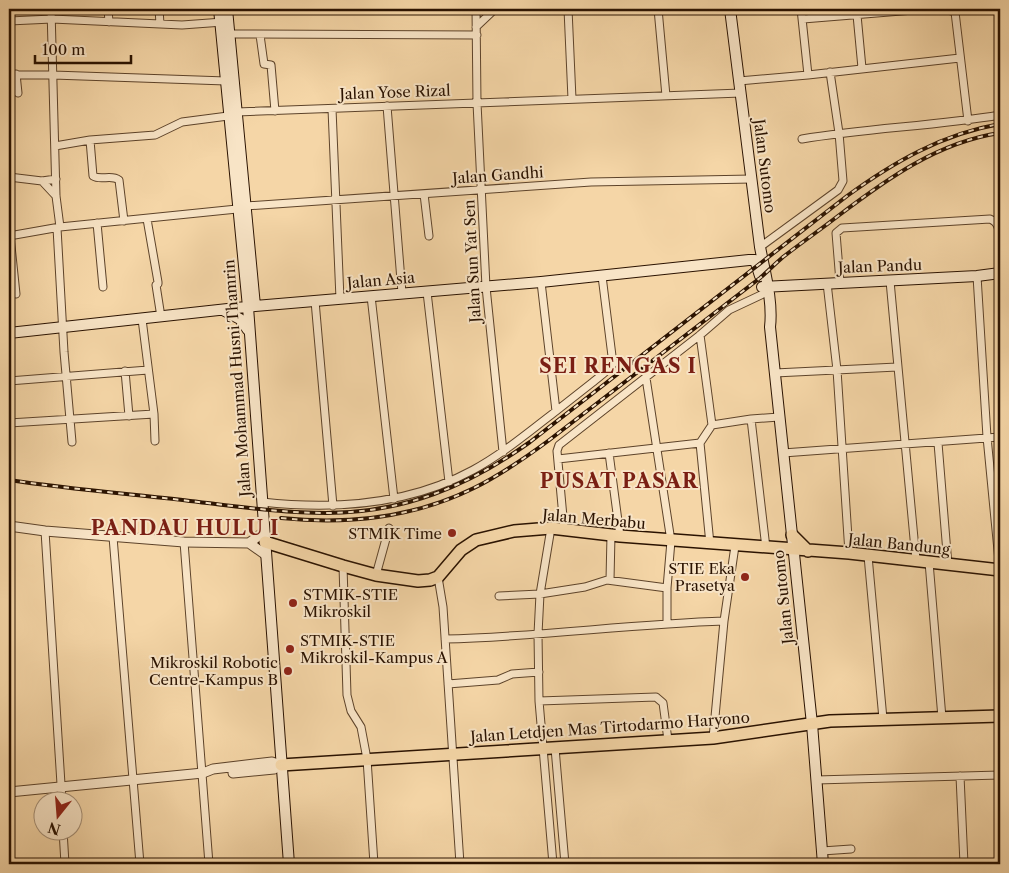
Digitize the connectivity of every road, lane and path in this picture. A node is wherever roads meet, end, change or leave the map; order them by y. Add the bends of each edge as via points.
1 (51, 9) edge
2 (108, 9) edge
3 (160, 9) edge
4 (219, 9) edge
5 (227, 9) edge
6 (476, 9) edge
7 (495, 9) edge
8 (568, 9) edge
9 (658, 9) edge
10 (693, 9) edge
11 (730, 9) edge
12 (801, 9) edge
13 (926, 9) edge
14 (943, 9) edge
15 (955, 10) edge
16 (856, 15) junction
17 (52, 19) junction
18 (803, 20) junction
19 (9, 21) edge
20 (109, 22) junction
21 (224, 22) junction
22 (160, 24) junction
23 (476, 31) junction
24 (225, 34) junction
25 (260, 35) junction
26 (960, 58) junction
27 (862, 68) junction
28 (830, 72) junction
29 (53, 74) junction
30 (12, 75) edge
31 (808, 75) junction
32 (226, 80) junction
33 (739, 81) junction
34 (741, 93) junction
35 (18, 94) dead end
36 (666, 96) junction
37 (572, 99) junction
38 (477, 103) junction
39 (387, 106) junction
40 (332, 109) junction
41 (275, 111) junction
42 (233, 114) junction
43 (1000, 115) edge
44 (968, 121) junction
45 (839, 133) junction
46 (802, 139) dead end
47 (90, 140) junction
48 (55, 146) junction
49 (9, 177) edge
50 (56, 179) junction
51 (752, 179) junction
52 (42, 181) junction
53 (482, 189) junction
54 (424, 194) junction
55 (56, 196) junction
56 (393, 197) junction
57 (336, 201) junction
58 (242, 208) junction
59 (148, 218) junction
60 (124, 221) junction
61 (97, 223) junction
62 (59, 228) junction
63 (10, 236) edge
64 (428, 236) dead end
65 (1000, 245) edge
66 (760, 248) junction
67 (755, 260) joint
68 (1000, 272) edge
69 (602, 276) junction
70 (977, 276) junction
71 (890, 281) junction
72 (541, 282) junction
73 (840, 282) junction
74 (827, 283) junction
75 (486, 286) junction
76 (102, 287) dead end
77 (764, 289) junction
78 (427, 292) junction
79 (402, 293) junction
80 (16, 294) dead end
81 (372, 296) junction
82 (340, 299) junction
83 (315, 301) junction
84 (251, 307) junction
85 (222, 310) junction
86 (161, 317) junction
87 (142, 319) junction
88 (62, 327) junction
89 (9, 332) edge
90 (249, 332) junction
91 (700, 336) junction
92 (897, 367) junction
93 (148, 370) junction
94 (838, 370) junction
95 (125, 371) junction
96 (775, 373) junction
97 (66, 376) junction
98 (646, 378) junction
99 (9, 381) edge
100 (556, 411) junction
101 (154, 414) junction
102 (129, 416) junction
103 (779, 417) junction
104 (70, 418) junction
105 (751, 419) junction
106 (9, 424) edge
107 (712, 425) junction
108 (1000, 437) edge
109 (987, 438) junction
110 (155, 441) dead end
111 (72, 442) dead end
112 (938, 443) junction
113 (700, 444) junction
114 (905, 444) junction
115 (657, 447) junction
116 (843, 450) junction
117 (503, 452) junction
118 (609, 453) junction
119 (783, 453) junction
120 (558, 459) junction
121 (449, 482) junction
122 (394, 499) junction
123 (262, 502) junction
124 (997, 505) edge
125 (333, 506) junction
126 (9, 526) edge
127 (389, 528) dead end
128 (551, 528) junction
129 (564, 528) junction
130 (45, 531) junction
131 (792, 535) junction
132 (615, 536) junction
133 (113, 537) junction
134 (265, 537) junction
135 (671, 541) junction
136 (184, 542) junction
137 (998, 542) edge
138 (249, 543) junction
139 (710, 544) junction
140 (735, 546) junction
141 (766, 548) junction
142 (794, 550) junction
143 (808, 551) junction
144 (849, 554) junction
145 (266, 555) junction
146 (868, 556) junction
147 (916, 560) junction
148 (929, 562) junction
149 (948, 565) junction
150 (343, 566) junction
151 (1000, 571) edge
152 (376, 575) junction
153 (438, 577) junction
154 (610, 580) junction
155 (667, 588) junction
156 (540, 594) junction
157 (499, 596) dead end
158 (724, 620) junction
159 (667, 622) junction
160 (538, 634) junction
161 (445, 639) junction
162 (538, 672) junction
163 (448, 684) junction
164 (540, 701) junction
165 (1000, 716) edge
166 (942, 718) junction
167 (883, 719) junction
168 (812, 724) junction
169 (713, 738) junction
170 (668, 740) junction
171 (550, 748) junction
172 (454, 754) junction
173 (367, 759) junction
174 (281, 765) junction
175 (203, 773) junction
176 (1000, 775) edge
177 (960, 776) junction
178 (816, 780) junction
179 (134, 781) junction
180 (61, 788) junction
181 (9, 792) edge
182 (64, 840) edge
183 (851, 849) dead end
184 (822, 851) junction
185 (66, 864) edge
186 (140, 864) edge
187 (209, 864) edge
188 (289, 864) edge
189 (374, 864) edge
190 (460, 864) edge
191 (553, 864) edge
192 (565, 864) edge
193 (823, 864) edge
194 (964, 864) edge

1 - 17 street
2 - 20 street
3 - 22 street
4 - 21 main road, Jalan Mohammad Husni Thamrin
5 - 21 main road, Jalan Mohammad Husni Thamrin
6 - 23 street, Jalan Sun Yat Sen
7 - 23 street
8 - 37 street
9 - 36 street
10 - 11 street
11 - 33 main road, Jalan Sutomo
12 - 18 street
13 - 16 street
14 - 15 street
15 - 26 street
16 - 18 street
16 - 27 street
17 - 19 street
17 - 20 street
17 - 29 street
18 - 31 street
20 - 22 street
21 - 22 street
21 - 24 main road, Jalan Mohammad Husni Thamrin
23 - 25 street
23 - 38 street, Jalan Sun Yat Sen
24 - 25 street
24 - 32 main road, Jalan Mohammad Husni Thamrin
24 - 42 main road, Jalan Mohammad Husni Thamrin
25 - 41 street via 264,64 271,65
26 - 27 street
26 - 44 street
27 - 28 street
28 - 31 street
28 - 45 street
29 - 30 street
29 - 32 street
29 - 48 street
30 - 35 street
31 - 33 street
32 - 42 main road, Jalan Mohammad Husni Thamrin
33 - 34 main road, Jalan Sutomo
34 - 36 street, Jalan Yose Rizal
34 - 51 main road, Jalan Sutomo
36 - 37 street, Jalan Yose Rizal
37 - 38 street, Jalan Yose Rizal
38 - 39 street, Jalan Yose Rizal
38 - 53 street, Jalan Sun Yat Sen
39 - 40 street, Jalan Yose Rizal
39 - 56 street
40 - 41 street, Jalan Yose Rizal
40 - 57 street
41 - 42 street, Jalan Yose Rizal
42 - 47 street, Jalan Yose Rizal via 182,122 155,135
42 - 58 main road, Jalan Mohammad Husni Thamrin
43 - 44 street
44 - 45 street
45 - 46 street
45 - 66 street via 842,185
47 - 48 street, Jalan Yose Rizal
47 - 60 street via 93,176 119,180
48 - 50 street
49 - 52 street
50 - 52 street
50 - 55 street
51 - 53 street, Jalan Gandhi via 591,182
51 - 66 main road, Jalan Sutomo
52 - 55 street
53 - 54 street, Jalan Gandhi
53 - 75 street, Jalan Sun Yat Sen
54 - 56 street, Jalan Gandhi
54 - 64 street
55 - 62 street
56 - 57 street, Jalan Gandhi
56 - 79 street
57 - 58 street, Jalan Gandhi
57 - 82 street
58 - 59 street, Jalan Gandhi
58 - 84 main road, Jalan Mohammad Husni Thamrin
59 - 60 street, Jalan Gandhi
59 - 86 street
60 - 61 street, Jalan Gandhi
61 - 62 street, Jalan Gandhi
61 - 76 street
62 - 63 street, Jalan Gandhi
62 - 88 street
63 - 80 street
65 - 73 street via 998,226 990,219 842,228 836,233
66 - 77 main road, Jalan Sutomo
67 - 69 main road, Jalan Asia
67 - 77 main road, Jalan Sutomo
68 - 70 main road, Jalan Pandu
69 - 72 main road, Jalan Asia
69 - 100 street via 614,361 611,367
70 - 71 main road, Jalan Pandu
70 - 109 street
71 - 73 main road, Jalan Pandu
71 - 92 street
72 - 75 main road, Jalan Asia
72 - 100 street
73 - 74 main road, Jalan Pandu
74 - 77 main road, Jalan Pandu
74 - 94 street
75 - 78 main road, Jalan Asia
75 - 117 street, Jalan Sun Yat Sen
77 - 91 street via 729,310
77 - 96 main road, Jalan Sutomo via 765,316 770,327
78 - 79 main road, Jalan Asia
78 - 121 street
79 - 81 main road, Jalan Asia
81 - 82 main road, Jalan Asia
81 - 122 street
82 - 83 main road, Jalan Asia
83 - 84 main road, Jalan Asia
83 - 125 street
84 - 85 main road, Jalan Asia
84 - 90 main road, Jalan Mohammad Husni Thamrin
85 - 86 main road, Jalan Asia
85 - 90 main road via 240,319
86 - 87 main road, Jalan Asia
87 - 88 main road, Jalan Asia
87 - 93 street
88 - 89 main road, Jalan Asia
88 - 97 street
90 - 123 main road, Jalan Mohammad Husni Thamrin
91 - 98 street
91 - 107 street
92 - 94 street
92 - 114 street
93 - 95 street
93 - 101 street
94 - 96 street
94 - 116 street
95 - 97 street
95 - 102 street
96 - 103 main road, Jalan Sutomo
97 - 99 street
97 - 104 street
98 - 115 street
98 - 120 street via 558,445
100 - 117 street
101 - 102 street
101 - 110 street
102 - 104 street
103 - 105 street
103 - 119 main road, Jalan Sutomo
104 - 106 street
104 - 111 street
105 - 107 street
105 - 141 street
107 - 113 street
108 - 109 street
109 - 112 street
109 - 124 street
112 - 114 street
112 - 149 street
113 - 115 street
113 - 139 street
114 - 116 street
114 - 147 street
115 - 118 street
115 - 135 street
116 - 119 street
116 - 144 street
117 - 121 street
118 - 120 street
118 - 132 street
119 - 131 main road, Jalan Sutomo
120 - 129 street
121 - 122 street
122 - 125 street
123 - 125 street
123 - 134 main road, Jalan Mohammad Husni Thamrin
124 - 137 street
126 - 130 street
127 - 152 street
128 - 129 main road, Jalan Merbabu
128 - 153 main road, Jalan Merbabu via 514,531 476,540 461,550
128 - 156 street
129 - 132 main road, Jalan Merbabu
130 - 133 street
130 - 180 street
131 - 142 main road, Jalan Sutomo
131 - 143 main road
132 - 135 main road, Jalan Merbabu
132 - 154 street
133 - 136 street
133 - 179 street
134 - 138 street
134 - 145 main road, Jalan Mohammad Husni Thamrin
134 - 150 main road
135 - 139 main road, Jalan Merbabu
135 - 155 street
136 - 138 street
136 - 175 street
137 - 151 street
138 - 145 street
139 - 140 main road, Jalan Merbabu
140 - 141 main road, Jalan Merbabu
140 - 158 street
141 - 142 main road, Jalan Merbabu
142 - 143 main road, Jalan Bandung
142 - 168 main road, Jalan Sutomo
143 - 144 main road, Jalan Bandung
144 - 146 main road, Jalan Bandung
145 - 174 main road, Jalan Mohammad Husni Thamrin
146 - 147 main road, Jalan Bandung
146 - 167 street
147 - 148 main road, Jalan Bandung
148 - 149 main road, Jalan Bandung
148 - 166 street
149 - 151 main road, Jalan Bandung
150 - 152 main road
150 - 173 street via 348,695 361,727
152 - 153 main road via 418,581
153 - 161 street
154 - 155 street
154 - 156 street
155 - 159 street
156 - 157 street
156 - 160 street
158 - 159 street
158 - 169 street
159 - 160 street
160 - 161 street
160 - 162 street
161 - 163 street
162 - 163 street via 512,674 501,680
162 - 164 street
163 - 172 street
164 - 170 street via 656,697 663,703
164 - 171 street
165 - 166 main road, Jalan Letdjen Mas Tirtodarmo Haryono
166 - 167 main road, Jalan Letdjen Mas Tirtodarmo Haryono
167 - 168 main road, Jalan Letdjen Mas Tirtodarmo Haryono
168 - 169 main road, Jalan Letdjen Mas Tirtodarmo Haryono
168 - 178 main road, Jalan Sutomo
169 - 170 main road, Jalan Letdjen Mas Tirtodarmo Haryono
170 - 171 main road, Jalan Letdjen Mas Tirtodarmo Haryono
171 - 172 main road, Jalan Letdjen Mas Tirtodarmo Haryono
171 - 191 street
171 - 192 street
172 - 173 main road, Jalan Letdjen Mas Tirtodarmo Haryono
172 - 190 street
173 - 174 main road, Jalan Letdjen Mas Tirtodarmo Haryono
173 - 189 street
174 - 175 street via 272,762 212,769
174 - 188 main road, Jalan Mohammad Husni Thamrin
175 - 179 street
175 - 187 street
176 - 177 street
177 - 178 street
177 - 194 street
178 - 184 main road, Jalan Sutomo
179 - 180 street
179 - 186 street
180 - 181 street
182 - 185 street
183 - 184 street
184 - 193 main road, Jalan Sutomo

